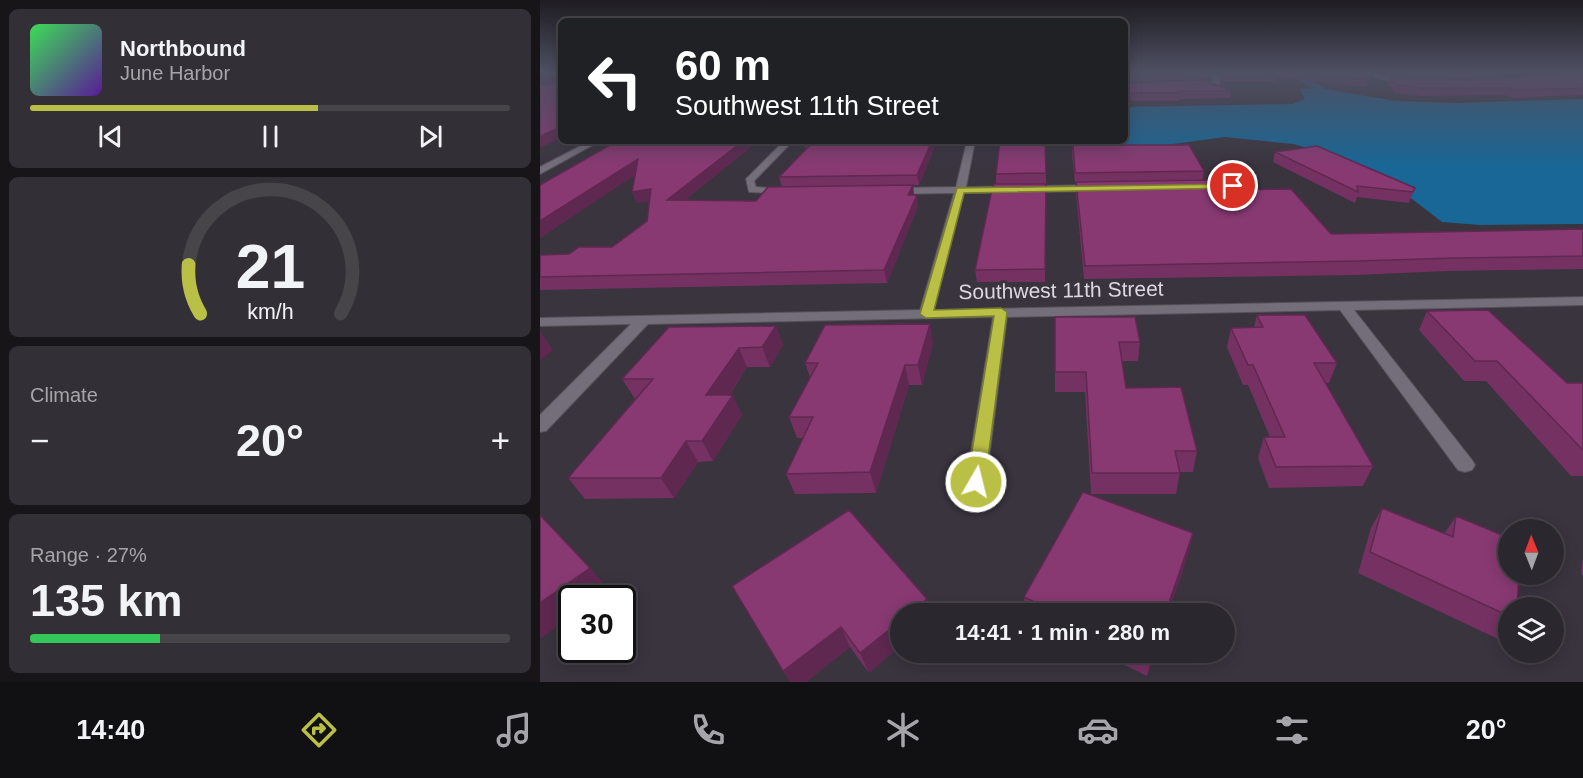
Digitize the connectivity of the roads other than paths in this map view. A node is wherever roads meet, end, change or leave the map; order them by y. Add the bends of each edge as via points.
1 (590, 144) edge
2 (786, 144) edge
3 (970, 144) edge
4 (540, 171) edge
5 (1253, 177) dead end
6 (1186, 187) edge
7 (1103, 188) edge
8 (960, 190) junction
9 (878, 191) edge
10 (796, 192) edge
11 (1583, 301) edge
12 (1343, 305) junction
13 (1001, 312) junction
14 (926, 314) junction
15 (643, 321) junction
16 (540, 322) edge
17 (540, 426) edge
18 (1465, 465) dead end
19 (976, 482) dead end

1 - 4 street
2 - 10 street via 749,181 752,190
3 - 8 street
5 - 6 street via 1233,186
7 - 8 street
8 - 9 street
8 - 14 street
11 - 12 street, Southwest 11th Street
12 - 13 street, Southwest 11th Street
12 - 18 street
13 - 14 street, Southwest 11th Street
13 - 19 street
14 - 15 street, Southwest 11th Street
15 - 16 street, Southwest 11th Street
15 - 17 street

